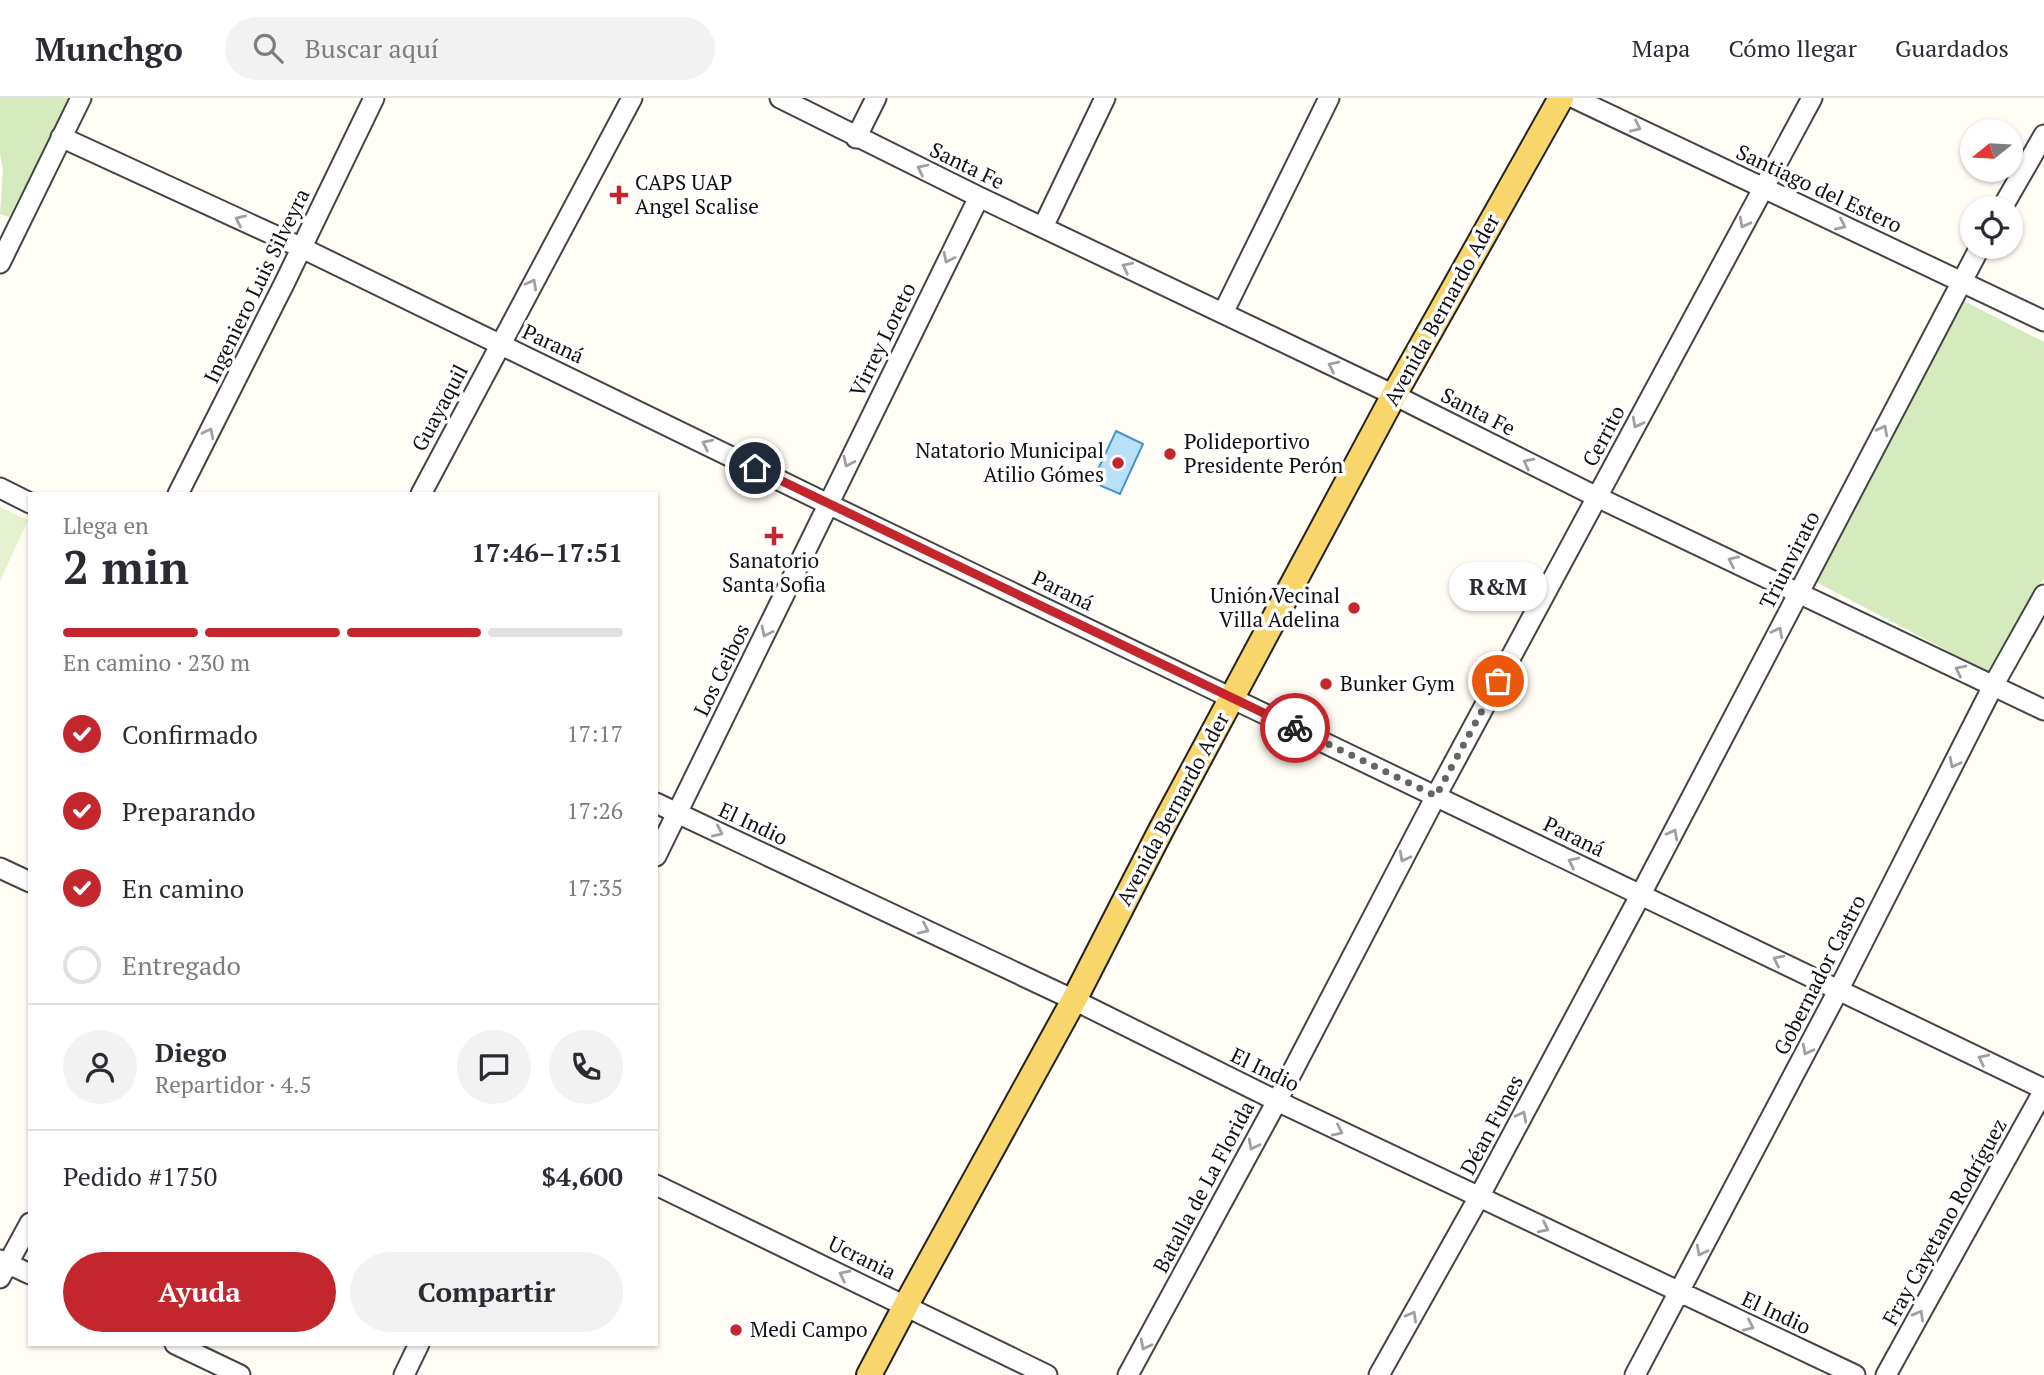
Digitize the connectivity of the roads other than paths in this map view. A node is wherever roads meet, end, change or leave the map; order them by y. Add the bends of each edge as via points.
1 (80, 98) edge
2 (374, 98) edge
3 (632, 98) edge
4 (780, 98) edge
5 (876, 98) edge
6 (1105, 98) edge
7 (1329, 98) edge
8 (1561, 98) edge
9 (1574, 98) edge
10 (1812, 98) edge
11 (2044, 135) edge
12 (61, 137) junction
13 (856, 138) junction
14 (1763, 188) junction
15 (2009, 196) edge
16 (979, 197) junction
17 (1043, 227) junction
18 (302, 248) junction
19 (1973, 259) edge
20 (0, 263) edge
21 (1961, 282) junction
22 (1223, 313) junction
23 (2044, 321) edge
24 (499, 344) junction
25 (1394, 395) junction
26 (0, 488) edge
27 (179, 492) edge
28 (422, 492) edge
29 (1597, 497) junction
30 (28, 502) edge
31 (828, 504) junction
32 (1799, 592) junction
33 (2044, 595) edge
34 (1993, 686) junction
35 (1232, 697) junction
36 (2044, 710) edge
37 (1436, 796) junction
38 (658, 804) edge
39 (677, 813) junction
40 (658, 852) edge
41 (0, 868) edge
42 (28, 881) edge
43 (1641, 894) junction
44 (1839, 989) junction
45 (1074, 1000) junction
46 (2044, 1090) edge
47 (1277, 1101) junction
48 (658, 1186) edge
49 (1479, 1197) junction
50 (28, 1226) edge
51 (3, 1267) edge
52 (28, 1273) edge
53 (1679, 1293) junction
54 (906, 1305) junction
55 (180, 1346) edge
56 (418, 1346) edge
57 (240, 1375) edge
58 (404, 1375) edge
59 (869, 1375) edge
60 (1047, 1375) edge
61 (1128, 1375) edge
62 (1379, 1375) edge
63 (1635, 1375) edge
64 (1854, 1375) edge
65 (1886, 1375) edge

1 - 12 street
2 - 18 street, Ingeniero Luis Silveyra
24 -> 3 street, Guayaquil
4 - 13 street, Santa Fe
5 - 13 street
6 - 17 street
7 - 22 street
8 - 25 main road, Avenida Bernardo Ader
9 -> 14 street, Santiago del Estero
10 - 14 street, Cerrito
11 - 15 street
18 -> 12 street, Paraná
12 - 20 street
16 -> 13 street, Santa Fe
14 -> 21 street, Santiago del Estero
14 -> 29 street, Cerrito
16 - 17 street, Santa Fe
16 -> 31 street, Virrey Loreto
22 -> 17 street, Santa Fe
18 - 24 street, Paraná
27 -> 18 street, Ingeniero Luis Silveyra
19 - 21 street, Triunvirato
21 - 23 street, Santiago del Estero
32 -> 21 street, Triunvirato
25 -> 22 street, Santa Fe
24 - 28 street, Guayaquil
31 -> 24 street, Paraná
29 -> 25 street, Santa Fe
25 - 35 main road, Avenida Bernardo Ader
26 - 30 street
32 -> 29 street, Santa Fe
29 - 37 street, Cerrito
31 - 35 street, Paraná
31 -> 39 street, Los Ceibos
34 -> 32 street, Santa Fe
43 -> 32 street, Triunvirato
33 - 34 street, Gobernador Castro
34 - 36 street, Santa Fe
34 -> 44 street, Gobernador Castro
35 - 37 street, Paraná
35 - 45 main road, Avenida Bernardo Ader
43 -> 37 street, Paraná
37 -> 47 street, Batalla de La Florida
38 - 39 street, El Indio
39 - 40 street, Los Ceibos
39 -> 45 street, El Indio
41 - 42 street
44 -> 43 street, Paraná
49 -> 43 street, Déan Funes
46 -> 44 street, Paraná
44 -> 53 street, Gobernador Castro
45 - 47 street, El Indio
45 - 54 main road, Avenida Bernardo Ader
65 -> 46 street, Fray Cayetano Rodríguez
47 -> 49 street, El Indio
47 -> 61 street, Batalla de La Florida
54 -> 48 street, Ucrania
49 -> 53 street, El Indio
62 -> 49 street, Déan Funes
50 - 51 street
51 - 52 street
53 - 63 street, Gobernador Castro
53 -> 64 street, El Indio
54 - 59 main road, Avenida Bernardo Ader
54 - 60 street, Ucrania
55 - 57 street
56 - 58 street

